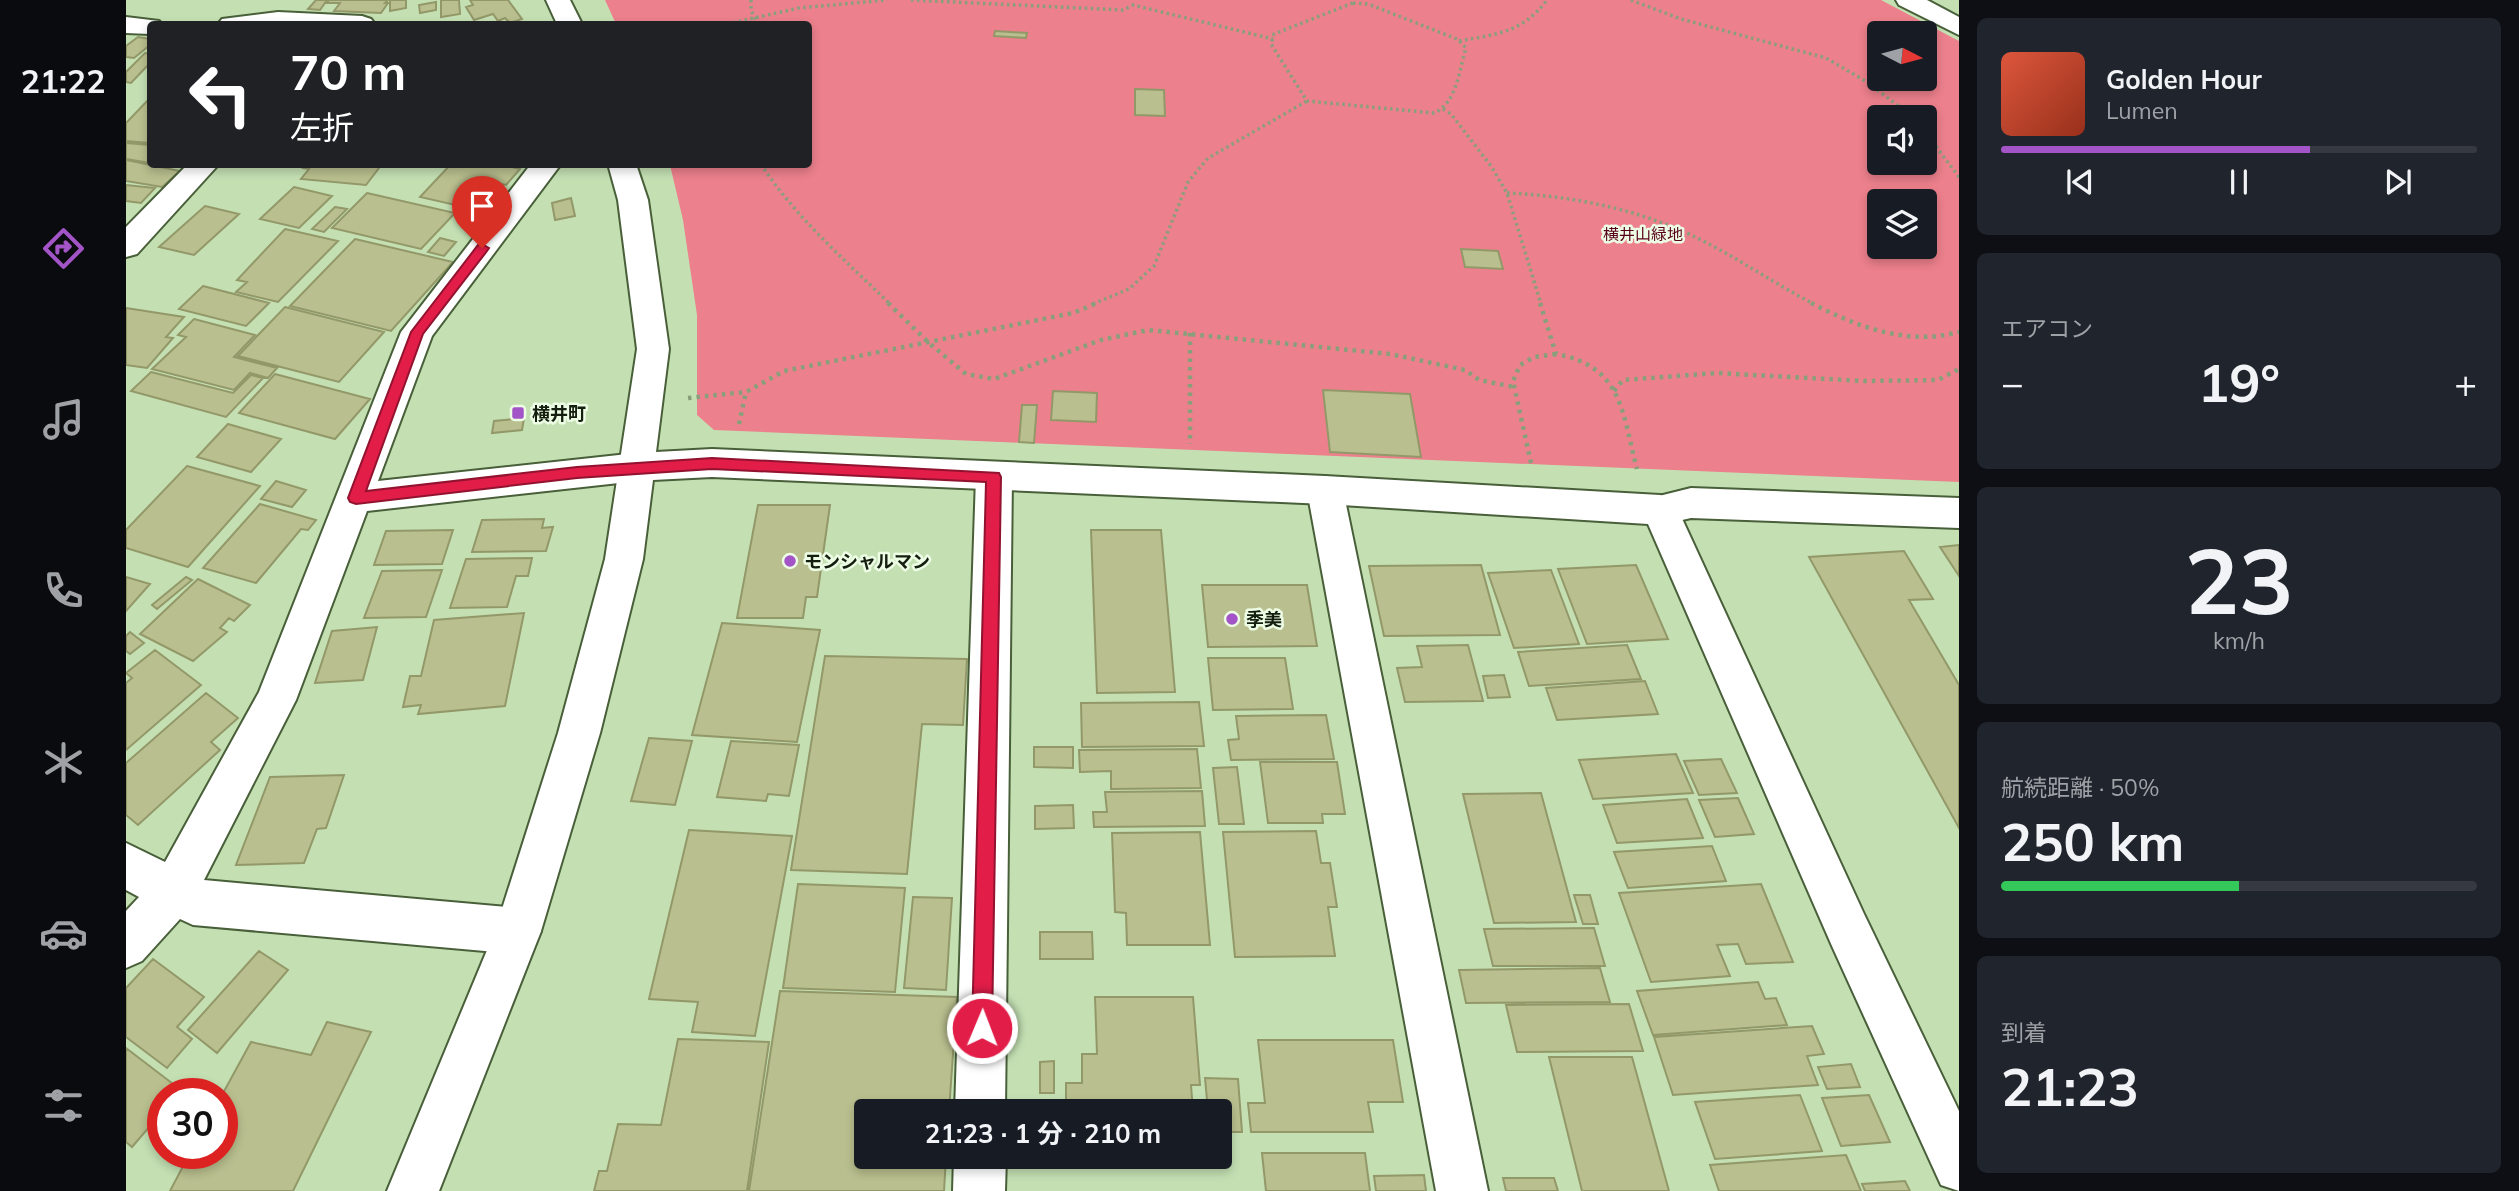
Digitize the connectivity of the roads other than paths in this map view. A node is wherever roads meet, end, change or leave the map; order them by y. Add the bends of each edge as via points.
1 (558, 0) edge
2 (1908, 0) edge
3 (266, 21) edge
4 (295, 21) edge
5 (568, 21) edge
6 (126, 25) edge
7 (147, 26) edge
8 (1959, 27) edge
9 (201, 168) edge
10 (544, 168) edge
11 (623, 168) edge
12 (126, 247) edge
13 (637, 467) junction
14 (994, 477) junction
15 (1325, 490) junction
16 (1650, 495) junction
17 (356, 498) junction
18 (1959, 513) edge
19 (126, 865) edge
20 (173, 893) junction
21 (518, 930) junction
22 (126, 945) edge
23 (981, 1099) edge
24 (1959, 1167) edge
25 (979, 1169) edge
26 (413, 1191) edge
27 (979, 1191) edge
28 (1462, 1191) edge

1 - 5 street
2 - 8 street
3 - 4 street
6 - 7 street
9 - 12 street
10 - 17 street via 417,332
11 - 13 street via 634,200 653,349
13 - 14 street via 712,463
13 - 17 street
13 - 21 street via 624,559 579,733
14 - 15 street
14 - 23 street
15 - 16 street
15 - 28 street
16 - 18 street via 1691,503
16 - 24 street
17 - 20 street via 276,700
19 - 20 street
20 - 21 street via 193,902
20 - 22 street
21 - 26 street
25 - 27 street

